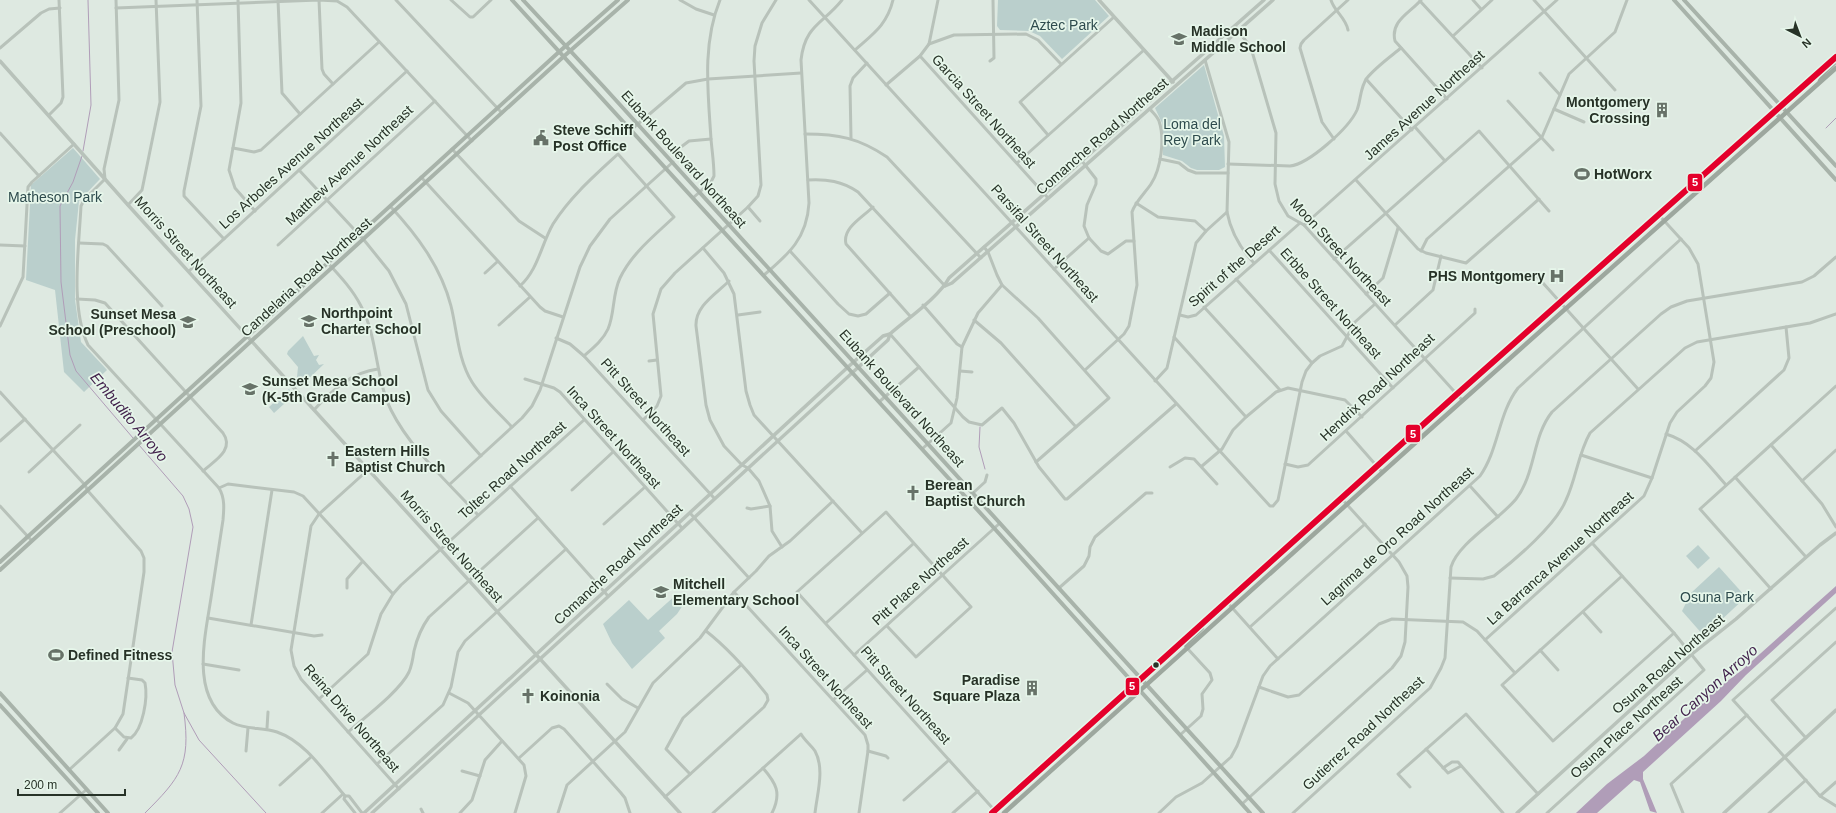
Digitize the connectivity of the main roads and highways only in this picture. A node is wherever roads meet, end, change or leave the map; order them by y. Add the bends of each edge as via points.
1 (512, 0) edge
2 (523, 0) edge
3 (618, 0) edge
4 (628, 0) edge
5 (1679, 1) edge
6 (566, 45) junction
7 (571, 50) junction
8 (560, 51) junction
9 (564, 56) junction
10 (1836, 57) edge
11 (1836, 61) edge
12 (1836, 68) edge
13 (1820, 83) junction
14 (1781, 105) junction
15 (1774, 111) junction
16 (1787, 112) junction
17 (1780, 118) junction
18 (1836, 166) edge
19 (1836, 180) edge
20 (0, 562) edge
21 (1, 568) edge
22 (1201, 625) junction
23 (1187, 648) junction
24 (1142, 678) junction
25 (1135, 684) junction
26 (1146, 684) junction
27 (1140, 690) junction
28 (0, 693) edge
29 (0, 705) edge
30 (995, 812) edge
31 (98, 813) edge
32 (108, 813) edge
33 (1004, 813) edge
34 (1250, 813) edge
35 (1263, 813) edge

1 - 8 main road, Eubank Boulevard Northeast
2 - 6 main road, Eubank Boulevard Northeast
3 - 6 main road, Candelaria Road Northeast
4 - 7 main road, Candelaria Road Northeast
5 - 14 main road
5 - 15 main road
6 - 7 main road, Eubank Boulevard Northeast
6 - 8 main road, Candelaria Road Northeast
7 - 9 main road, Candelaria Road Northeast
7 - 24 main road, Eubank Boulevard Northeast
8 - 9 main road, Eubank Boulevard Northeast
8 - 20 main road, Candelaria Road Northeast
9 - 21 main road, Candelaria Road Northeast
9 - 25 main road, Eubank Boulevard Northeast
10 - 14 main road
11 - 13 main road via 1824,73
12 - 13 main road
13 - 16 main road
14 - 15 main road
14 - 16 main road
15 - 17 main road
15 - 22 main road
16 - 17 main road
16 - 18 main road
17 - 19 main road
17 - 23 main road
22 - 23 main road via 1201,629 1186,644
22 - 24 main road
23 - 26 main road
24 - 25 main road
24 - 26 main road, Eubank Boulevard Northeast
25 - 27 main road, Eubank Boulevard Northeast
25 - 30 main road
26 - 27 main road
26 - 35 main road, Eubank Boulevard Northeast
27 - 33 main road
27 - 34 main road, Eubank Boulevard Northeast
28 - 32 main road
29 - 31 main road

